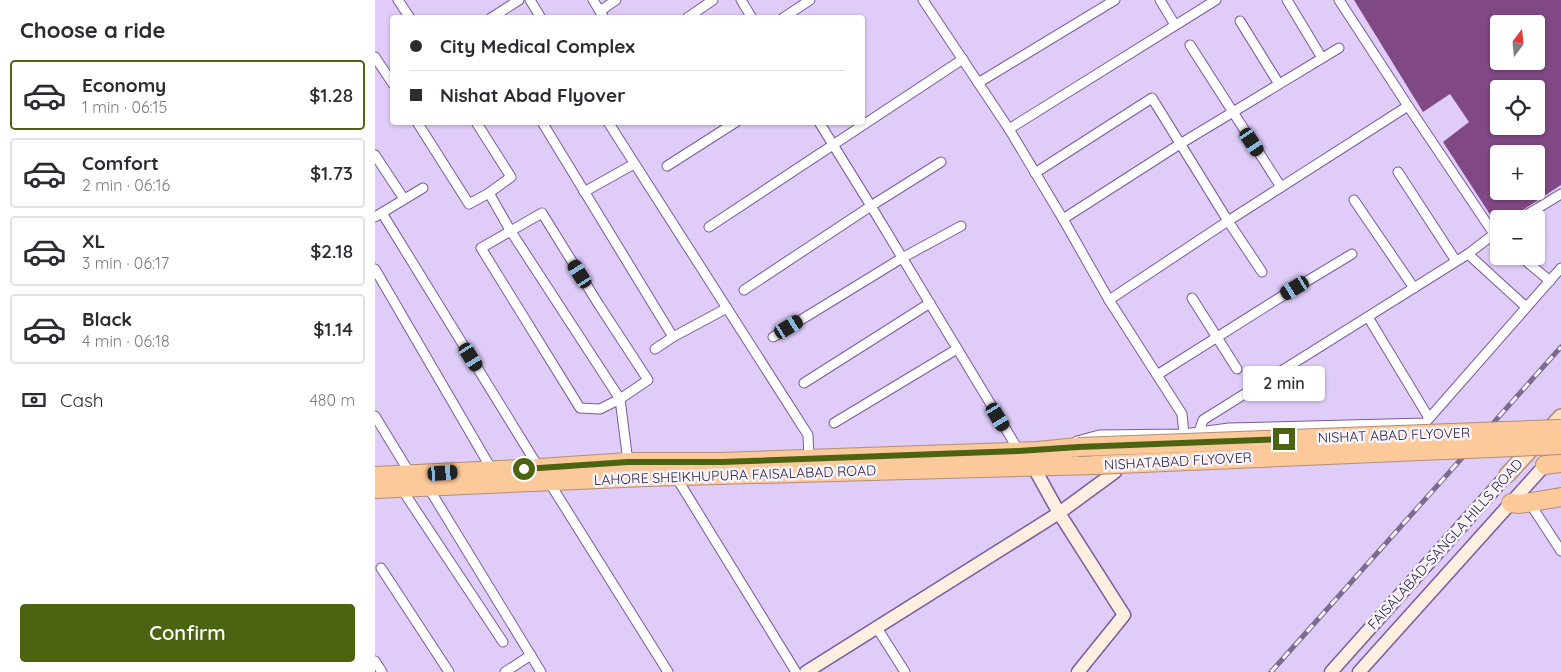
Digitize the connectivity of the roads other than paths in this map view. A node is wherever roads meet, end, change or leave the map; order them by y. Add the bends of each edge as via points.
1 (399, 0) edge
2 (519, 0) edge
3 (530, 0) edge
4 (593, 0) edge
5 (617, 0) edge
6 (713, 0) edge
7 (741, 0) edge
8 (810, 0) edge
9 (923, 0) edge
10 (1160, 0) edge
11 (1216, 0) edge
12 (1287, 0) edge
13 (1339, 0) edge
14 (1109, 1) edge
15 (602, 14) edge
16 (408, 15) edge
17 (496, 15) edge
18 (539, 15) edge
19 (691, 15) edge
20 (750, 15) edge
21 (788, 15) edge
22 (1240, 21) dead end
23 (1175, 25) junction
24 (1190, 46) dead end
25 (1339, 48) dead end
26 (375, 57) edge
27 (1322, 58) junction
28 (963, 59) junction
29 (390, 80) edge
30 (978, 83) junction
31 (1279, 84) junction
32 (1408, 106) junction
33 (1233, 112) junction
34 (865, 124) edge
35 (419, 125) edge
36 (478, 125) edge
37 (543, 125) edge
38 (610, 125) edge
39 (731, 125) edge
40 (821, 125) edge
41 (863, 125) edge
42 (1009, 129) junction
43 (1180, 144) junction
44 (833, 145) junction
45 (375, 154) edge
46 (941, 162) dead end
47 (635, 164) junction
48 (667, 166) dead end
49 (1398, 172) dead end
50 (1035, 173) junction
51 (1281, 187) junction
52 (423, 188) dead end
53 (584, 192) junction
54 (489, 193) junction
55 (1561, 194) edge
56 (404, 200) junction
57 (1355, 200) dead end
58 (871, 206) junction
59 (1535, 210) edge
60 (379, 215) edge
61 (1063, 219) junction
62 (1228, 220) junction
63 (1490, 225) edge
64 (961, 226) dead end
65 (709, 227) dead end
66 (510, 230) junction
67 (1490, 240) edge
68 (1352, 254) dead end
69 (1468, 254) junction
70 (902, 258) junction
71 (1456, 261) junction
72 (1531, 265) edge
73 (1561, 268) edge
74 (375, 269) edge
75 (1262, 272) dead end
76 (1550, 281) junction
77 (1414, 288) junction
78 (744, 290) dead end
79 (1193, 298) dead end
80 (1109, 300) junction
81 (930, 303) junction
82 (1526, 307) junction
83 (727, 308) junction
84 (1368, 317) junction
85 (673, 337) junction
86 (773, 337) dead end
87 (1217, 337) junction
88 (655, 349) dead end
89 (957, 350) junction
90 (1237, 369) dead end
91 (1157, 375) junction
92 (804, 383) dead end
93 (620, 399) junction
94 (375, 416) edge
95 (1561, 416) edge
96 (1429, 418) junction
97 (834, 423) dead end
98 (1561, 429) edge
99 (1199, 432) junction
100 (1184, 434) junction
101 (1078, 447) joint
102 (1561, 447) edge
103 (1019, 451) junction
104 (809, 458) junction
105 (1036, 458) junction
106 (628, 462) junction
107 (1553, 464) edge
108 (1095, 465) joint
109 (492, 470) junction
110 (1115, 472) dead end
111 (544, 475) junction
112 (1507, 475) joint
113 (375, 476) edge
114 (677, 477) junction
115 (406, 482) junction
116 (428, 487) junction
117 (375, 489) edge
118 (1561, 496) edge
119 (1529, 502) junction
120 (1511, 504) junction
121 (1059, 513) junction
122 (1561, 551) edge
123 (381, 568) dead end
124 (877, 628) junction
125 (503, 642) dead end
126 (531, 655) junction
127 (375, 661) edge
128 (382, 672) edge
129 (449, 672) edge
130 (505, 672) edge
131 (541, 672) edge
132 (668, 672) edge
133 (796, 672) edge
134 (807, 672) edge
135 (905, 672) edge
136 (1078, 672) edge
137 (1331, 672) edge
138 (1359, 672) edge

1 - 16 street
2 - 17 street
3 - 18 street
4 - 15 street
5 - 15 street
6 - 19 street
7 - 20 street
8 - 21 street
9 - 28 street
10 - 23 street
11 - 23 street
12 - 27 street
13 - 32 street
14 - 30 street
22 - 31 street
23 - 42 street
24 - 33 street
25 - 27 street
26 - 29 street
27 - 31 street
28 - 30 street
28 - 34 street
30 - 42 street
31 - 33 street
32 - 51 street
32 - 63 street
33 - 43 street
33 - 51 street
35 - 54 street via 469,204
36 - 54 street via 511,177
37 - 53 street
38 - 47 street
39 - 48 street
40 - 44 street
41 - 44 street
42 - 50 street
43 - 50 street via 1152,98
43 - 61 street
43 - 62 street
44 - 58 street
44 - 65 street
45 - 56 street
46 - 58 street
47 - 53 street
47 - 83 street
49 - 71 street
50 - 61 street
51 - 62 street
52 - 56 street
53 - 85 street
54 - 66 street
55 - 59 street
56 - 60 street
57 - 77 street
58 - 70 street
58 - 78 street
60 - 111 street
61 - 80 street
62 - 75 street
62 - 80 street
64 - 70 street
66 - 93 street
66 - 93 street via 481,248 579,408 600,409
66 - 93 street via 542,213 647,380
67 - 69 street
68 - 87 street
69 - 71 street
69 - 82 street
70 - 81 street
70 - 86 street
71 - 77 street
72 - 76 street
73 - 76 street
74 - 109 street
76 - 82 street
77 - 84 street
79 - 87 street
80 - 91 street
81 - 89 street
81 - 92 street
82 - 96 street
83 - 85 street
83 - 104 street via 808,435
84 - 96 street
84 - 99 street via 1203,420
85 - 88 street
87 - 90 street
87 - 91 street
89 - 97 street
89 - 103 street
91 - 100 street via 1182,414
93 - 106 street
94 - 115 street
95 - 112 main road, FAISALABAD-SANGLA HILLS ROAD
96 - 99 street via 1425,423 1229,428
98 - 101 highway, NISHAT ABAD FLYOVER, bridge
99 - 100 street
100 - 105 street via 1099,435
101 - 105 highway, LAHORE SHEIKHUPURA FAISALABAD ROAD
102 - 107 main road, FAISALABAD-SANGLA HILLS ROAD
102 - 108 highway, NISHATABAD FLYOVER, bridge
103 - 104 highway, LAHORE SHEIKHUPURA FAISALABAD ROAD
103 - 105 highway, LAHORE SHEIKHUPURA FAISALABAD ROAD
104 - 106 highway, LAHORE SHEIKHUPURA FAISALABAD ROAD
105 - 108 highway, LAHORE SHEIKHUPURA FAISALABAD ROAD
105 - 114 highway, LAHORE SHEIKHUPURA FAISALABAD ROAD
105 - 121 street
106 - 111 highway, LAHORE SHEIKHUPURA FAISALABAD ROAD
107 - 120 street, FAISALABAD-SANGLA HILLS ROAD
109 - 111 highway, LAHORE SHEIKHUPURA FAISALABAD ROAD
109 - 115 highway, LAHORE SHEIKHUPURA FAISALABAD ROAD
110 - 121 street
111 - 114 highway, LAHORE SHEIKHUPURA FAISALABAD ROAD
111 - 116 highway, LAHORE SHEIKHUPURA FAISALABAD ROAD
111 - 132 street
112 - 137 street, FAISALABAD-SANGLA HILLS ROAD
113 - 115 highway, LAHORE SHEIKHUPURA FAISALABAD ROAD
114 - 133 street
115 - 116 highway, LAHORE SHEIKHUPURA FAISALABAD ROAD
115 - 117 highway, LAHORE SHEIKHUPURA FAISALABAD ROAD
115 - 125 street
116 - 126 street
118 - 119 highway
119 - 120 highway
119 - 122 street
120 - 138 street, FAISALABAD-SANGLA HILLS ROAD
121 - 124 street
121 - 136 street via 1123,616
123 - 129 street
124 - 134 street
124 - 135 street
126 - 130 street
126 - 131 street
127 - 128 street

